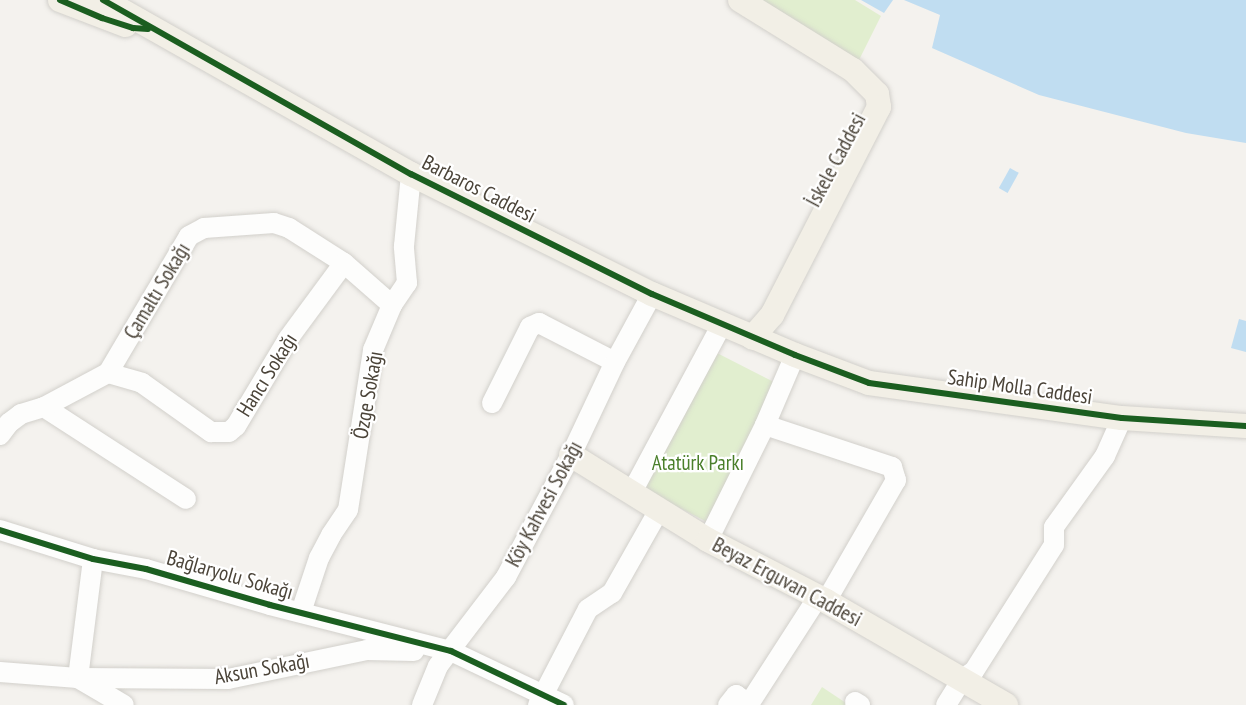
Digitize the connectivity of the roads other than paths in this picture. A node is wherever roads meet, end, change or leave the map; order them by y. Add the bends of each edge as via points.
1 (60, 0) edge
2 (103, 0) edge
3 (740, 0) edge
4 (158, 30) junction
5 (411, 174) junction
6 (344, 263) junction
7 (652, 294) junction
8 (392, 305) junction
9 (721, 326) junction
10 (752, 338) junction
11 (795, 356) junction
12 (615, 362) junction
13 (108, 373) junction
14 (492, 403) dead end
15 (44, 407) junction
16 (1122, 418) junction
17 (765, 425) junction
18 (1246, 426) edge
19 (0, 435) edge
20 (571, 455) junction
21 (632, 492) junction
22 (186, 499) dead end
23 (660, 510) junction
24 (0, 530) edge
25 (708, 540) junction
26 (93, 559) junction
27 (822, 599) junction
28 (301, 612) junction
29 (451, 651) junction
30 (0, 672) edge
31 (78, 678) junction
32 (962, 679) junction
33 (540, 700) edge
34 (124, 705) edge
35 (422, 705) edge
36 (564, 705) edge
37 (728, 705) edge
38 (946, 705) edge
39 (1006, 705) edge

1 - 4 main road, Barbaros Caddesi via 133,28
2 - 4 main road, Barbaros Caddesi
3 - 10 main road, İskele Caddesi via 853,70 877,94 879,107 772,315
4 - 5 main road, Barbaros Caddesi
5 - 7 main road, Barbaros Caddesi
5 - 8 street, Özge Sokağı via 404,246 406,283
6 - 8 street, Çamaltı Sokağı
6 - 13 street, Çamaltı Sokağı via 289,228 274,224 204,228 189,236
6 - 13 street, Hancı Sokağı via 288,339 230,432 211,432 142,383
7 - 9 main road, Barbaros Caddesi
7 - 12 street, Köy Kahvesi Sokağı
8 - 28 street, Özge Sokağı via 373,350 348,510 319,558
9 - 10 main road, Barbaros Caddesi
9 - 21 street
10 - 11 main road, Barbaros Caddesi
11 - 16 main road, Sahip Molla Caddesi via 869,382
11 - 17 street
12 - 14 street via 539,323 530,327
12 - 20 street, Köy Kahvesi Sokağı
13 - 15 street
15 - 19 street via 21,414
15 - 22 street
16 - 18 main road, Sahip Molla Caddesi
16 - 32 street via 1105,456 1054,528 1054,546 974,671
17 - 25 street
17 - 27 street via 892,467 896,480
20 - 21 main road, Beyaz Erguvan Caddesi
20 - 29 street, Köy Kahvesi Sokağı via 506,577
21 - 23 main road, Beyaz Erguvan Caddesi
23 - 25 main road, Beyaz Erguvan Caddesi
23 - 33 street via 612,593 588,609
24 - 26 street, Bağlaryolu Sokağı
25 - 27 main road, Beyaz Erguvan Caddesi
26 - 28 street, Bağlaryolu Sokağı via 146,569
26 - 31 street
27 - 32 main road, Beyaz Erguvan Caddesi
27 - 37 street via 749,704 736,694
28 - 29 street, Bağlaryolu Sokağı
29 - 31 street, Aksun Sokağı via 367,650 228,679
29 - 33 street
29 - 35 street, Köy Kahvesi Sokağı via 438,666
30 - 31 street, Aksun Sokağı
31 - 34 street
32 - 38 street
32 - 39 main road, Beyaz Erguvan Caddesi
33 - 36 street

